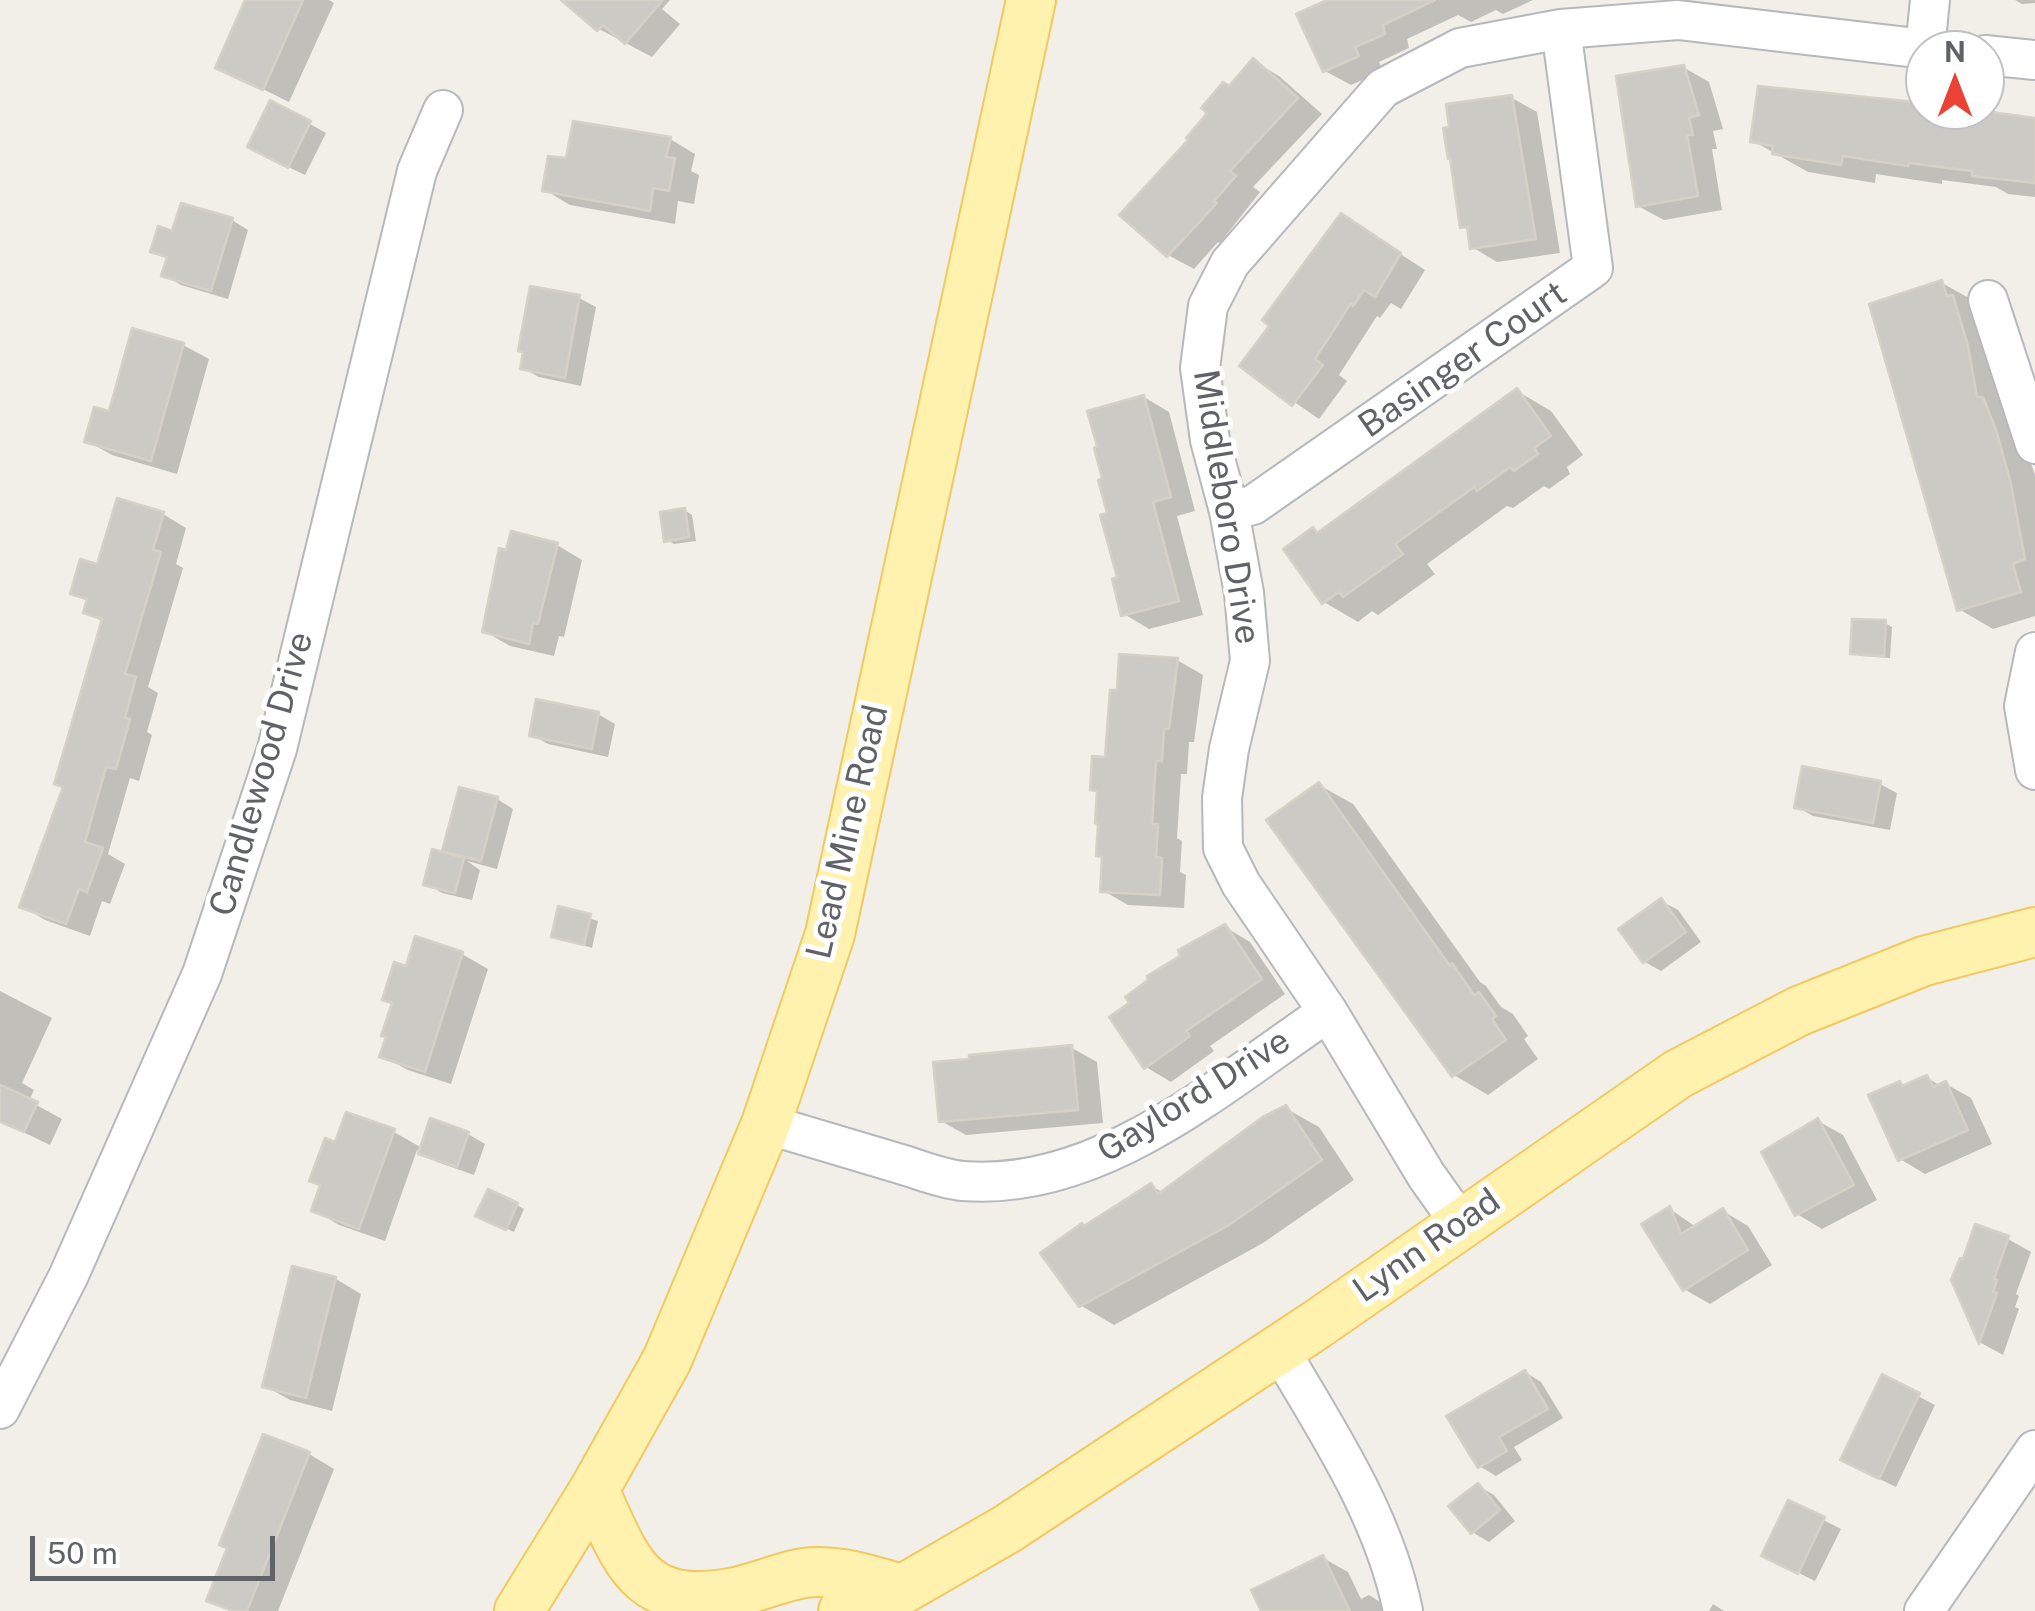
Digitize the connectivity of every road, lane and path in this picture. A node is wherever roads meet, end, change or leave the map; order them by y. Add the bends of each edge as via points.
1 (1031, 0) edge
2 (1930, 0) edge
3 (1561, 29) junction
4 (1928, 30) edge
5 (1905, 47) edge
6 (2005, 57) edge
7 (2035, 60) edge
8 (443, 110) dead end
9 (1988, 300) dead end
10 (2035, 444) edge
11 (1228, 510) junction
12 (2035, 652) edge
13 (2035, 770) edge
14 (2035, 932) edge
15 (1328, 1012) junction
16 (766, 1124) junction
17 (1460, 1223) junction
18 (1279, 1350) junction
19 (0, 1410) edge
20 (2035, 1450) edge
21 (594, 1490) junction
22 (909, 1600) edge
23 (519, 1611) edge
24 (844, 1611) edge
25 (1404, 1611) edge
26 (1924, 1611) edge

1 - 16 main road, Lead Mine Road via 830,934
2 - 4 street
3 - 5 street, Middleboro Drive via 1678,20
3 - 11 street, Middleboro Drive via 1460,48 1383,88 1230,263 1208,306 1200,368
3 - 11 street, Basinger Court via 1593,268 1253,505
6 - 7 street
8 - 19 street, Candlewood Drive via 418,171 277,749 207,958 68,1277
9 - 10 street
11 - 15 street, Middleboro Drive via 1250,661 1228,749 1223,848
12 - 13 street via 2024,706
14 - 17 main road, Lynn Road via 1924,961 1799,1011 1678,1074
15 - 16 street, Gaylord Drive via 1134,1142 1027,1178 958,1181
15 - 17 street, Middleboro Drive
16 - 21 main road, Lead Mine Road via 668,1360
17 - 18 main road, Lynn Road
18 - 22 main road, Lynn Road
18 - 25 street via 1389,1551
20 - 26 street
21 - 22 main road via 623,1552 661,1592 728,1594 806,1573 844,1574
21 - 23 main road, Lead Mine Road
22 - 24 main road, Lynn Road

